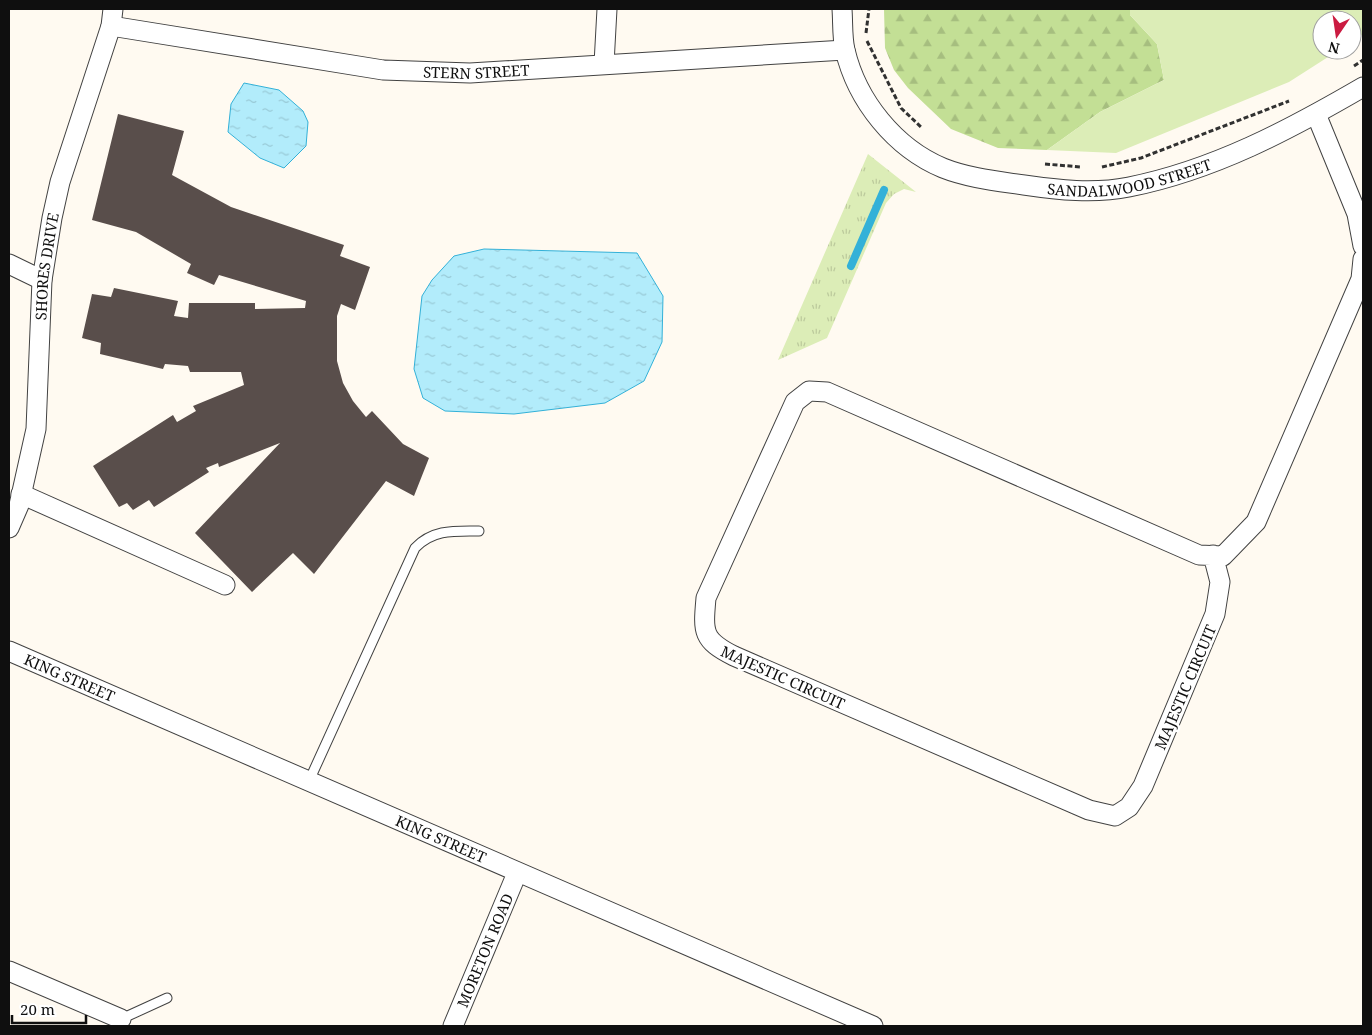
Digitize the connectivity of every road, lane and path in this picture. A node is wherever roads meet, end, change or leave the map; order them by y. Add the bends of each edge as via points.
1 (607, 9) edge
2 (842, 9) edge
3 (869, 9) edge
4 (112, 17) edge
5 (845, 50) junction
6 (1363, 60) edge
7 (604, 64) junction
8 (1348, 69) dead end
9 (1363, 87) edge
10 (1294, 100) dead end
11 (1316, 114) junction
12 (927, 132) dead end
13 (1036, 163) dead end
14 (1086, 167) dead end
15 (1096, 168) dead end
16 (1363, 246) edge
17 (1363, 259) edge
18 (9, 264) edge
19 (42, 280) junction
20 (16, 499) edge
21 (9, 528) edge
22 (479, 530) dead end
23 (1214, 555) junction
24 (225, 585) dead end
25 (9, 651) edge
26 (309, 781) junction
27 (517, 873) junction
28 (9, 970) edge
29 (167, 998) dead end
30 (122, 1023) edge
31 (453, 1026) edge
32 (873, 1026) edge

1 - 7 street
2 - 5 street, SANDALWOOD STREET
3 - 12 path via 866,39 901,108
4 - 7 street, STERN STREET via 383,70 470,73
4 - 19 street, SHORES DRIVE via 60,182
5 - 7 street, STERN STREET
5 - 11 street, SANDALWOOD STREET via 873,112 890,132 920,157 944,168 1048,188 1089,191 1130,187 1222,161
6 - 8 path
9 - 11 street, SANDALWOOD STREET
10 - 15 path via 1141,158
11 - 16 street via 1357,214
13 - 14 path
17 - 23 street via 1361,279 1256,522 1223,556
18 - 19 street
19 - 20 street, SHORES DRIVE via 36,429
20 - 21 street, SHORES DRIVE
20 - 24 street
22 - 26 lane via 444,532 425,538 415,548
23 - 23 street, MAJESTIC CIRCUIT via 1200,555 827,392 809,391 795,402 706,598 704,626 714,646 734,656 1089,810 1115,816 1129,807 1144,786 1216,614 1220,582
25 - 26 street, KING STREET
26 - 27 street, KING STREET
27 - 31 street, MORETON ROAD
27 - 32 street, KING STREET
28 - 30 street
29 - 30 lane

